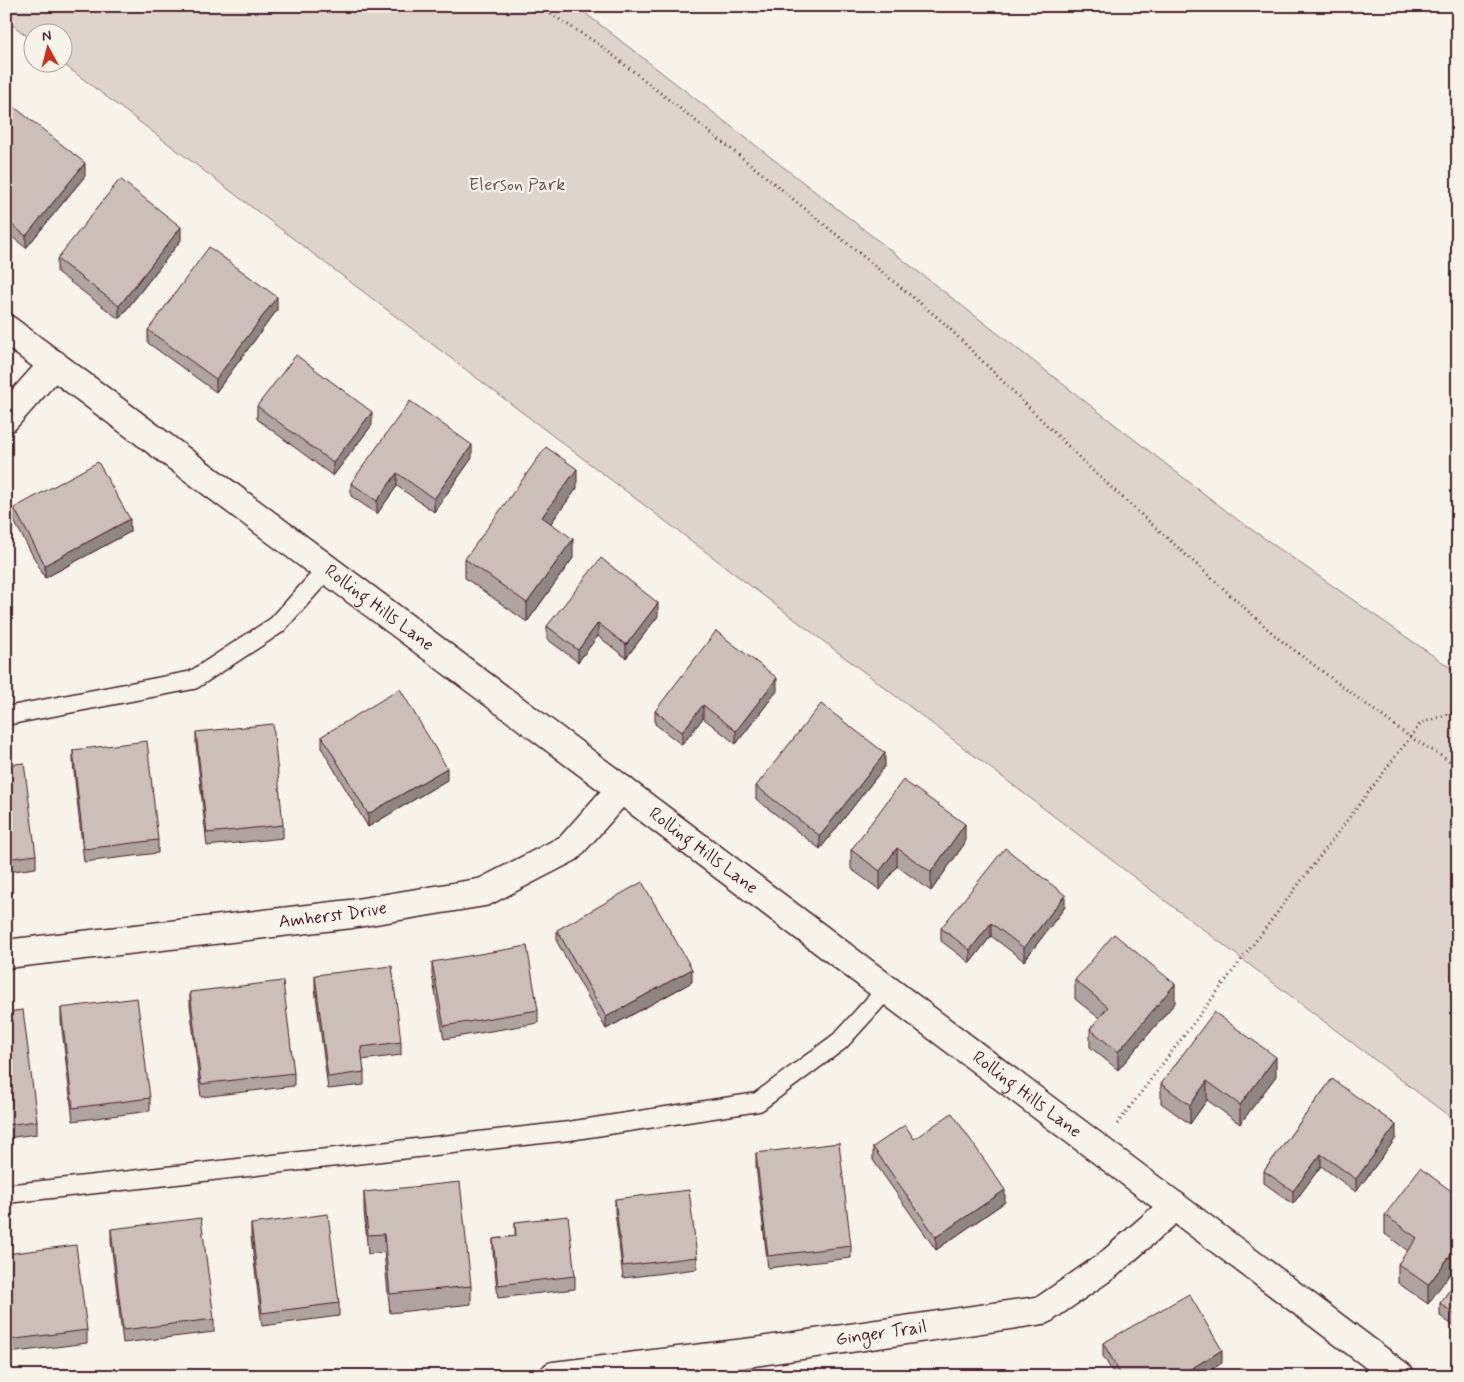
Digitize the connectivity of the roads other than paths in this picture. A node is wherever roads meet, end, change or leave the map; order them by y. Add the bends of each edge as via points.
1 (6, 329) edge
2 (54, 364) junction
3 (6, 418) edge
4 (326, 569) junction
5 (6, 716) edge
6 (621, 789) junction
7 (6, 954) edge
8 (887, 989) junction
9 (6, 1194) edge
10 (1175, 1206) junction
11 (554, 1376) edge
12 (1400, 1376) edge

1 - 2 street, Rolling Hills Lane
2 - 3 street
2 - 4 street, Rolling Hills Lane
4 - 5 lane via 276,625 193,680
4 - 6 street, Rolling Hills Lane
6 - 7 street, Amherst Drive via 569,848 484,892 351,914
6 - 8 street, Rolling Hills Lane
8 - 9 lane via 840,1040 758,1102 569,1132
8 - 10 street, Rolling Hills Lane
10 - 11 street, Ginger Trail via 1108,1266 1043,1310 754,1352
10 - 12 street, Rolling Hills Lane

